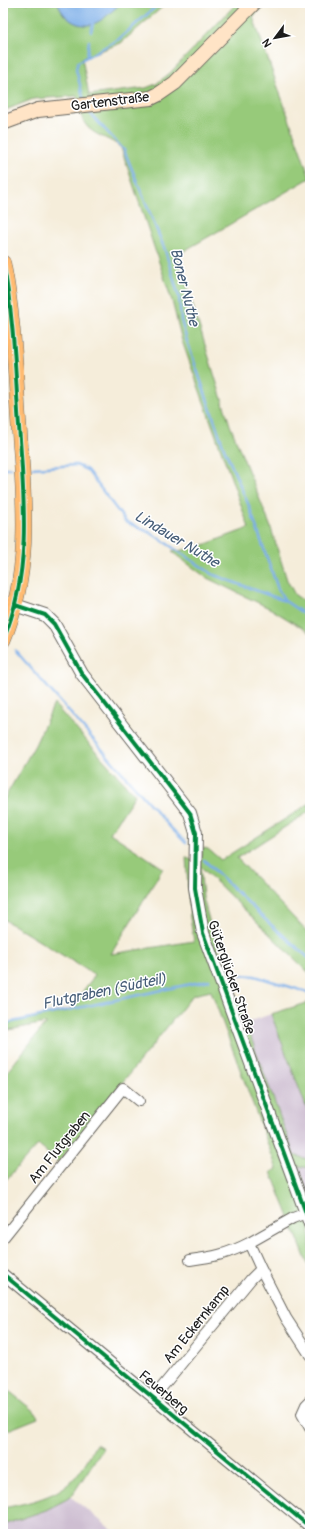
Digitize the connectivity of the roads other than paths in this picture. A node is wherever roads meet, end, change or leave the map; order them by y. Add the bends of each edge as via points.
1 (254, 3) edge
2 (3, 123) edge
3 (3, 263) edge
4 (15, 606) junction
5 (5, 635) edge
6 (139, 1101) dead end
7 (308, 1218) edge
8 (3, 1238) edge
9 (249, 1243) junction
10 (190, 1260) dead end
11 (261, 1269) junction
12 (3, 1274) edge
13 (310, 1355) edge
14 (154, 1398) junction
15 (310, 1401) edge
16 (310, 1428) edge
17 (310, 1527) edge

1 - 2 main road, Gartenstraße via 167,90 151,98 31,111
3 - 4 main road via 14,339 21,453 24,546
4 - 5 main road
4 - 7 street, Güterglücker Straße via 45,615 54,624 82,674 190,813 195,825 194,872 207,946
6 - 8 street, Am Flutgraben via 123,1088
7 - 9 street via 293,1218
9 - 10 street via 230,1253
9 - 11 street
11 - 13 street via 286,1318
11 - 14 street, Am Eckernkamp
12 - 14 street, Feuerberg
14 - 17 street, Feuerberg
15 - 16 street via 302,1414

